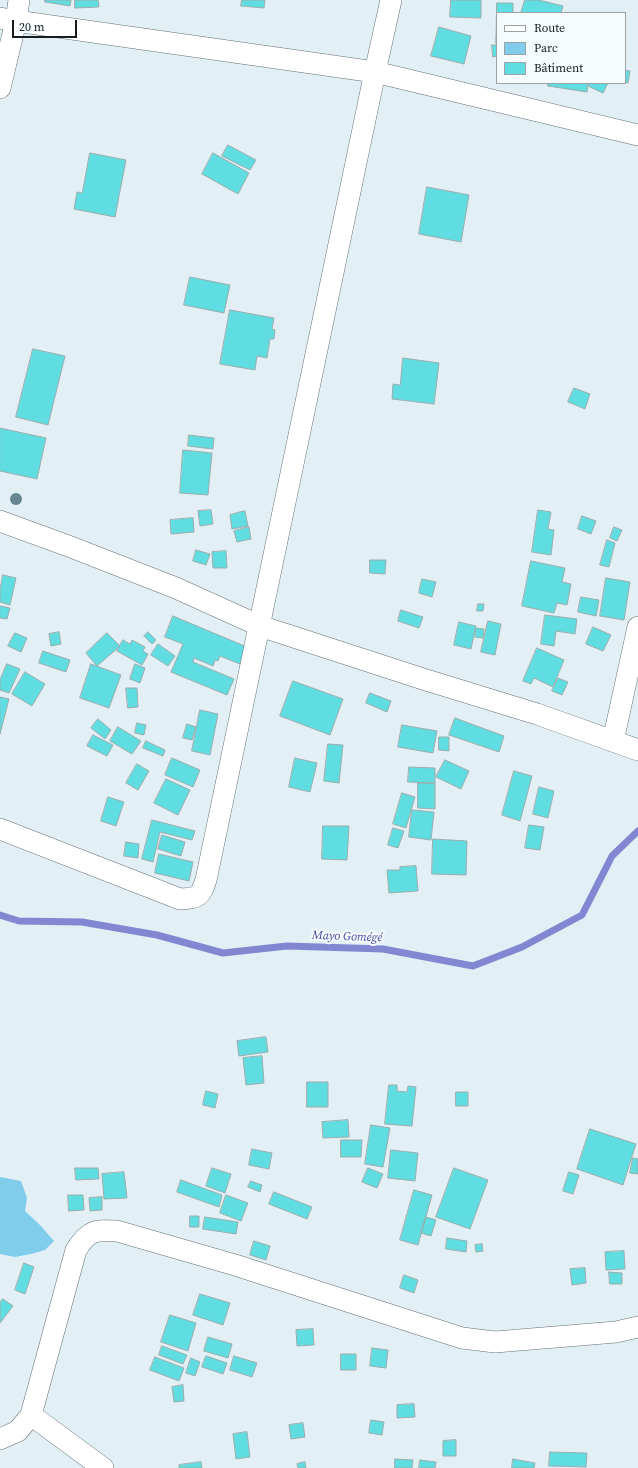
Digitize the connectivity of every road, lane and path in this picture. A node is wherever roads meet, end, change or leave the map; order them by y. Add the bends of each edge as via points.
1 (20, 0) edge
2 (391, 0) edge
3 (8, 19) edge
4 (375, 72) junction
5 (0, 88) edge
6 (638, 135) edge
7 (0, 522) edge
8 (260, 626) junction
9 (638, 627) edge
10 (613, 741) junction
11 (638, 750) edge
12 (0, 829) edge
13 (638, 1327) edge
14 (31, 1415) junction
15 (0, 1439) edge
16 (103, 1468) edge

1 - 3 street
2 - 4 street
3 - 4 street
3 - 5 street
4 - 6 street
4 - 8 street
7 - 8 street via 176,588
8 - 10 street via 537,714
8 - 12 street via 202,893 194,898 180,899
9 - 10 street
10 - 11 street
13 - 14 street via 616,1332 495,1342 462,1338 235,1265 117,1231 98,1230 84,1238 76,1250
14 - 15 street via 18,1430
14 - 16 street

